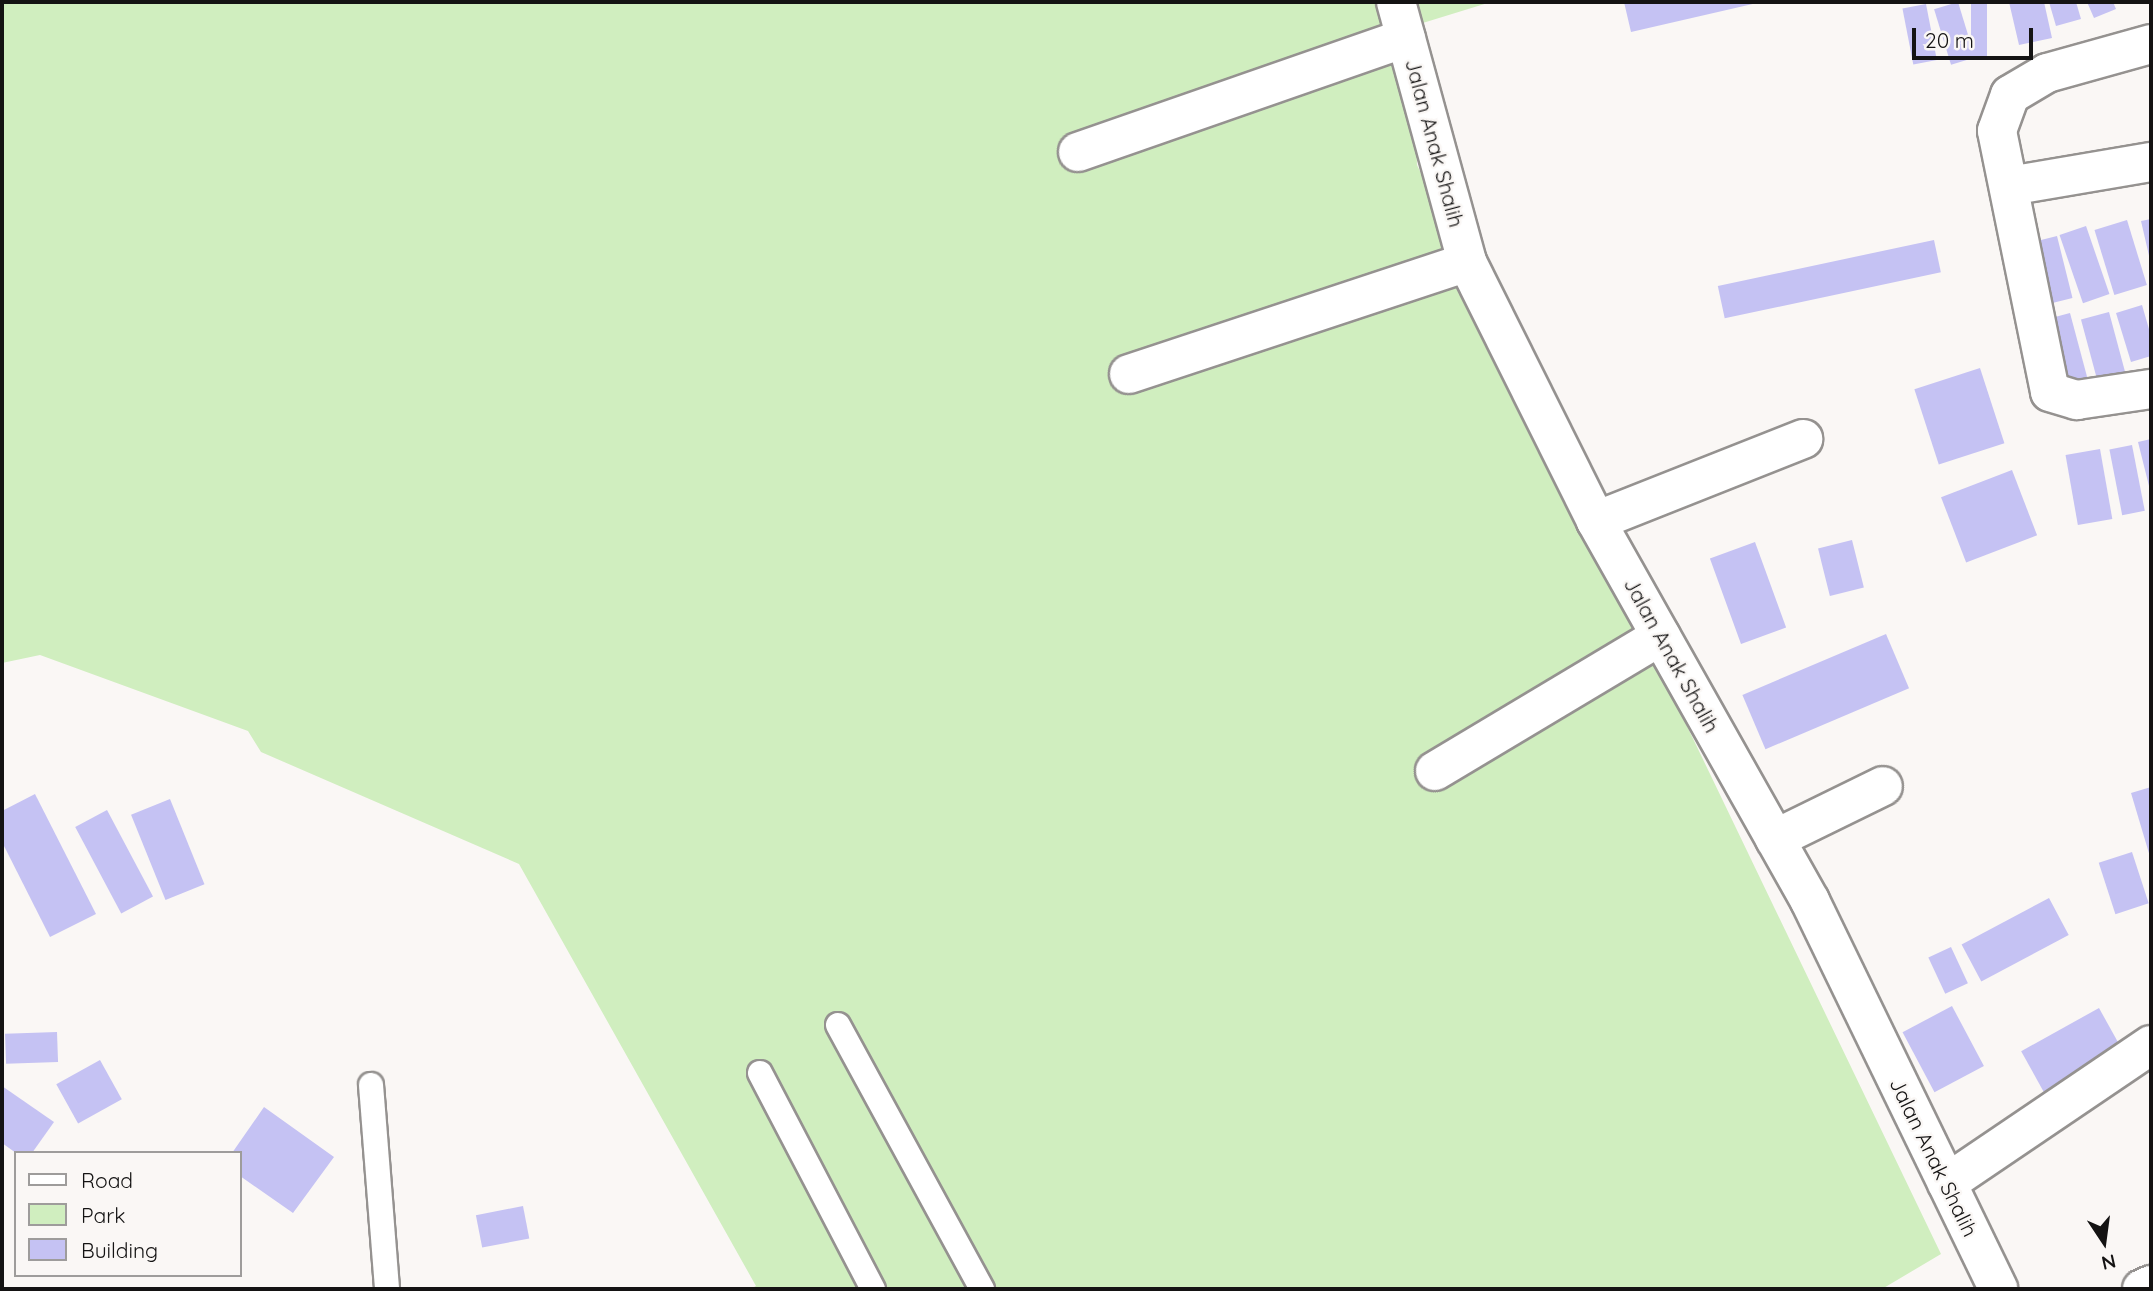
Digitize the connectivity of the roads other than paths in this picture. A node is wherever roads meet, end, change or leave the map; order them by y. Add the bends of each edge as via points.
1 (1396, 2) edge
2 (1406, 38) junction
3 (2151, 44) edge
4 (1077, 152) dead end
5 (2151, 162) edge
6 (2009, 186) junction
7 (1467, 262) junction
8 (1129, 374) dead end
9 (2151, 388) edge
10 (1803, 439) dead end
11 (1595, 521) junction
12 (1661, 636) junction
13 (1435, 771) dead end
14 (1883, 786) dead end
15 (1775, 839) junction
16 (838, 1025) dead end
17 (2151, 1045) edge
18 (760, 1073) dead end
19 (371, 1085) dead end
20 (1947, 1183) junction
21 (2151, 1285) edge
22 (387, 1289) edge
23 (873, 1289) edge
24 (982, 1289) edge
25 (1998, 1289) edge
26 (2143, 1289) edge

1 - 2 street, Jalan Anak Shalih
2 - 4 street
2 - 7 street, Jalan Anak Shalih
3 - 6 street via 2047,72 2010,95 1997,131
5 - 6 street
6 - 9 street via 2050,392 2077,400
7 - 8 street
7 - 11 street, Jalan Anak Shalih
10 - 11 street
11 - 12 street, Jalan Anak Shalih
12 - 13 street
12 - 15 street, Jalan Anak Shalih
14 - 15 street
15 - 20 street, Jalan Anak Shalih via 1810,901
16 - 24 lane
17 - 20 street
18 - 23 lane
19 - 22 lane
20 - 25 street, Jalan Anak Shalih
21 - 26 street

